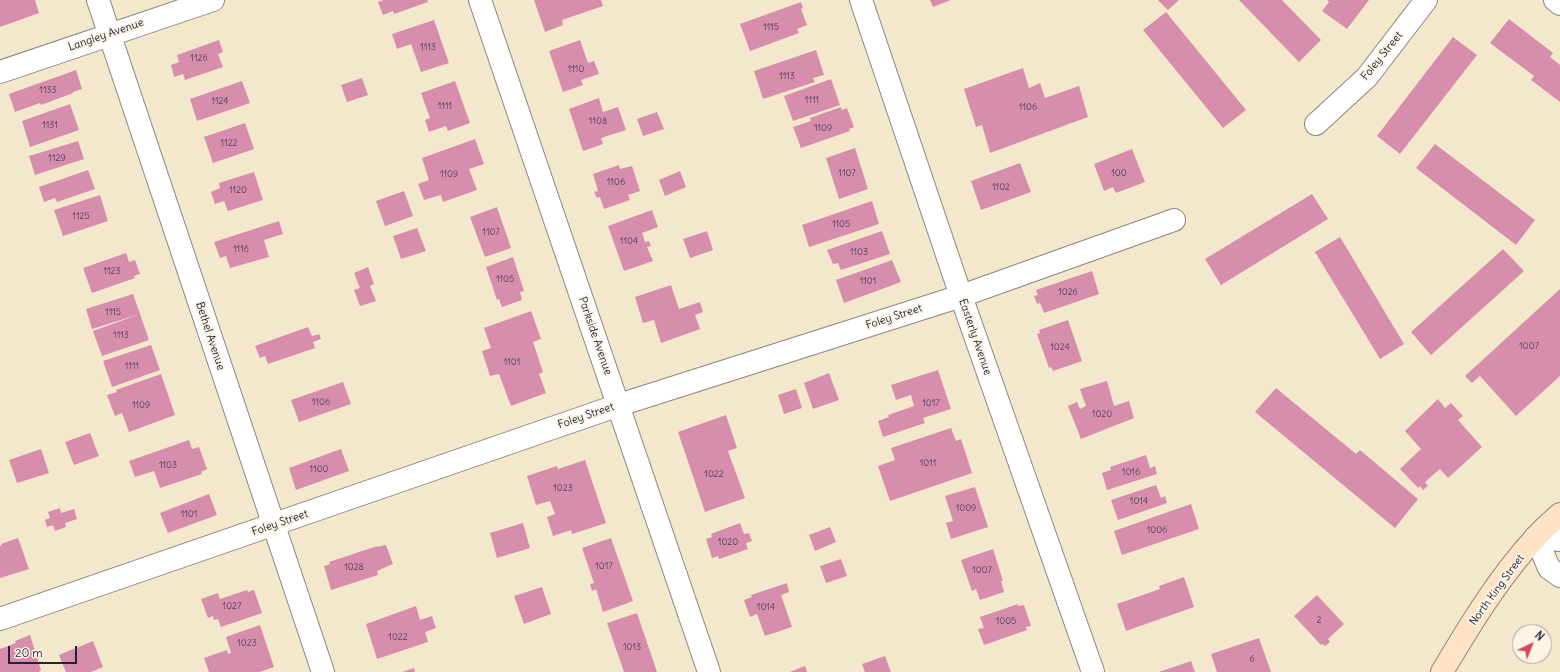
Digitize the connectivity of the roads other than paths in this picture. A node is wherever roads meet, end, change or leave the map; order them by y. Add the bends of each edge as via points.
1 (98, 0) edge
2 (213, 0) edge
3 (480, 0) edge
4 (861, 0) edge
5 (1426, 0) edge
6 (1555, 0) edge
7 (1560, 4) edge
8 (110, 34) junction
9 (0, 72) edge
10 (1316, 124) dead end
11 (1174, 220) dead end
12 (961, 296) junction
13 (619, 405) junction
14 (1560, 514) edge
15 (273, 525) junction
16 (1536, 537) junction
17 (1560, 540) edge
18 (1560, 576) edge
19 (0, 619) edge
20 (323, 672) edge
21 (709, 672) edge
22 (1093, 672) edge
23 (1442, 672) edge

1 - 8 street, Bethel Avenue
2 - 8 street, Langley Avenue
3 - 13 street, Parkside Avenue
4 - 12 street, Easterly Avenue
5 - 10 street, Foley Street via 1367,77
6 - 7 street
8 - 9 street, Langley Avenue
8 - 15 street, Bethel Avenue
11 - 12 street, Foley Street
12 - 13 street, Foley Street
12 - 22 street, Easterly Avenue
13 - 15 street, Foley Street
13 - 21 street, Parkside Avenue
14 - 16 main road, North King Street
15 - 19 street, Foley Street
15 - 20 street, Bethel Avenue
16 - 17 street
16 - 18 street via 1549,568
16 - 23 main road, North King Street via 1480,611

